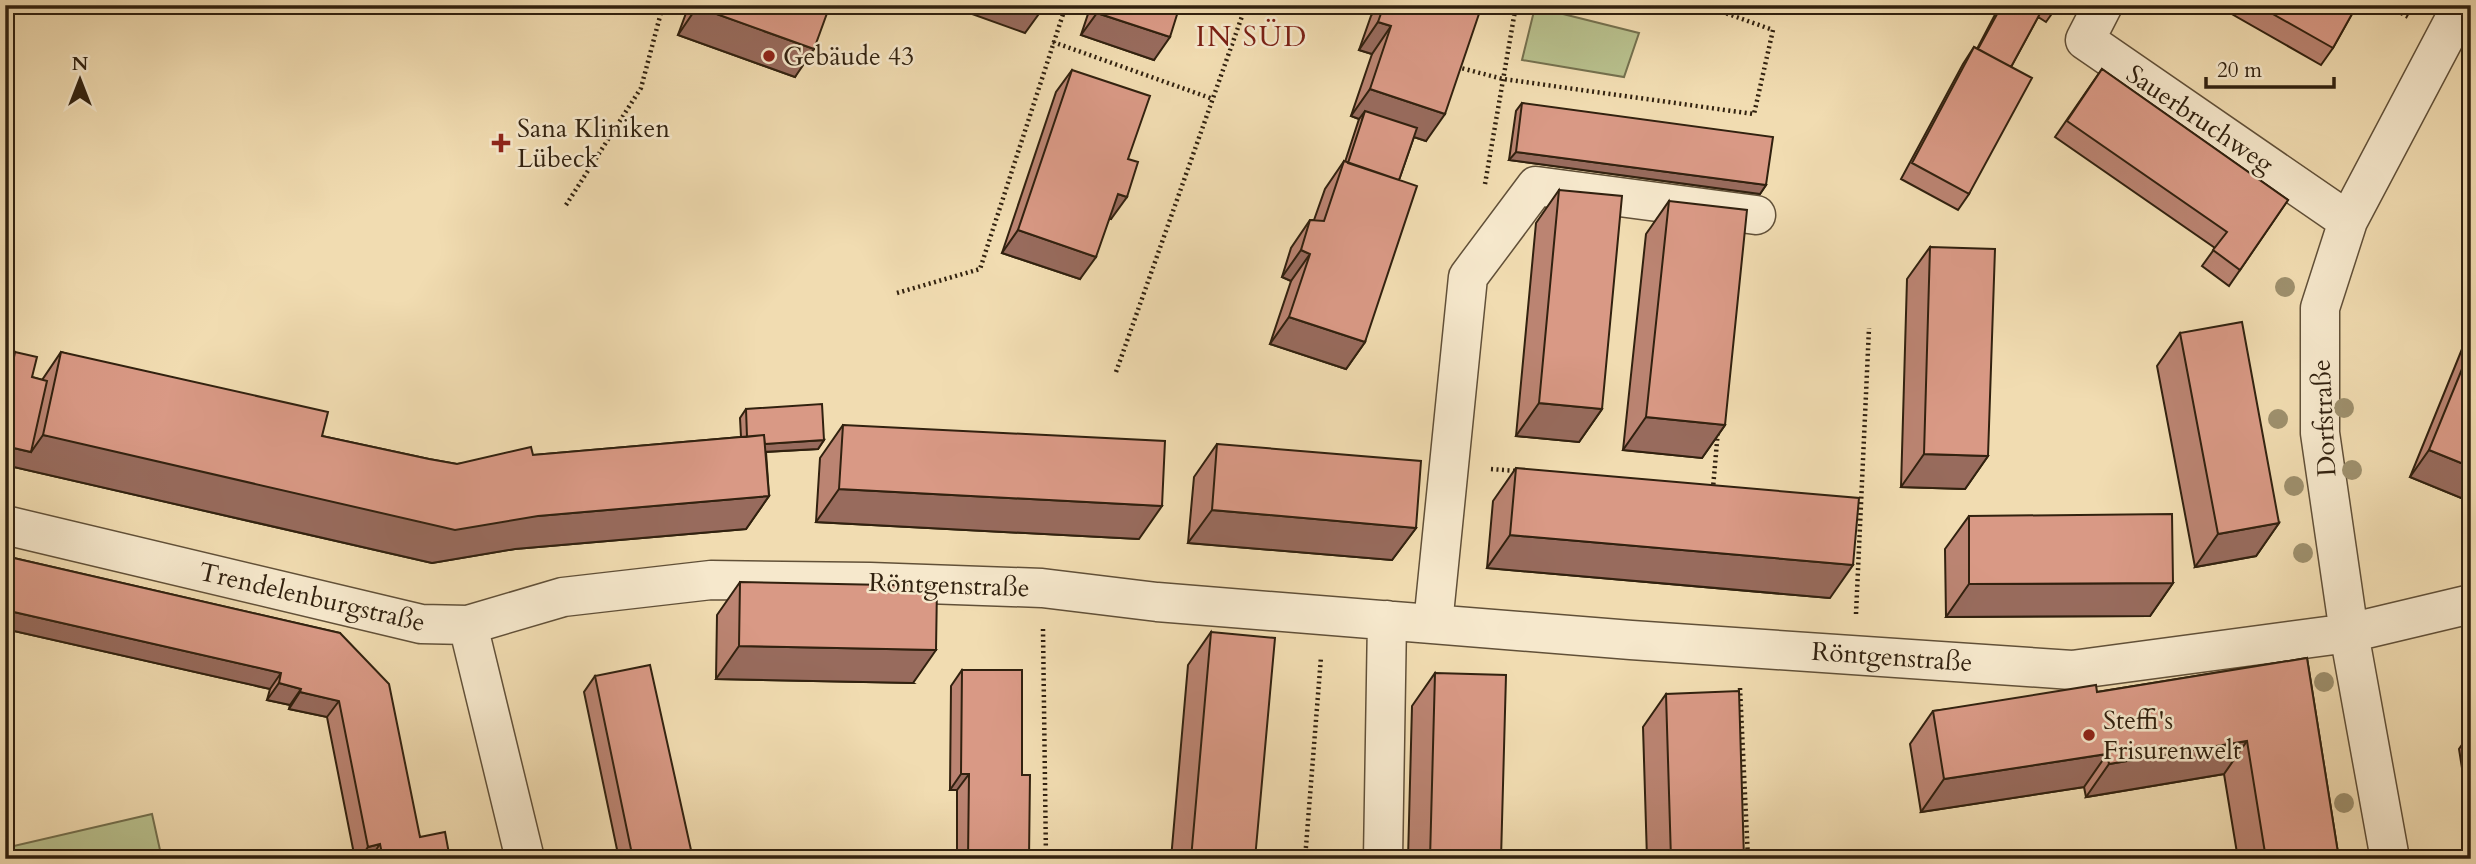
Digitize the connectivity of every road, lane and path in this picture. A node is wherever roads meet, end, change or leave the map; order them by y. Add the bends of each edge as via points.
1 (663, 5) edge
2 (1066, 5) edge
3 (1246, 5) edge
4 (1516, 5) edge
5 (1703, 5) edge
6 (2103, 5) edge
7 (2462, 5) edge
8 (1053, 43) junction
9 (1452, 65) edge
10 (1503, 79) junction
11 (1213, 99) junction
12 (1485, 184) dead end
13 (566, 205) dead end
14 (1756, 215) dead end
15 (2348, 221) junction
16 (897, 293) dead end
17 (1870, 328) dead end
18 (1116, 372) dead end
19 (1719, 419) edge
20 (1449, 465) junction
21 (1519, 471) edge
22 (1699, 487) edge
23 (5, 525) edge
24 (1042, 588) junction
25 (2471, 604) edge
26 (1324, 614) junction
27 (1387, 620) junction
28 (1433, 624) junction
29 (468, 625) junction
30 (2350, 633) junction
31 (1738, 648) junction
32 (1854, 653) junction
33 (525, 859) edge
34 (1046, 859) edge
35 (1306, 859) edge
36 (1383, 859) edge
37 (1748, 859) edge
38 (2390, 859) edge

1 - 13 path via 640,88
2 - 8 path
3 - 11 path
4 - 10 path
5 - 10 path via 1773,30 1754,114
6 - 15 street, Sauerbruchweg via 2085,40
7 - 15 street, Dorfstraße
8 - 11 path
8 - 16 path via 979,269
9 - 10 path
10 - 12 path
11 - 18 path
14 - 20 street via 1536,186 1468,277
15 - 30 street, Dorfstraße via 2320,308 2320,433
17 - 32 path
19 - 22 path via 1713,488
20 - 21 path
20 - 28 street
23 - 29 street, Trendelenburgstraße via 421,624
24 - 26 street, Röntgenstraße
24 - 29 street, Röntgenstraße via 711,580 563,597
24 - 34 path
25 - 30 street, Röntgenstraße
26 - 27 street, Röntgenstraße
26 - 35 path
27 - 28 street, Röntgenstraße
27 - 36 street
28 - 31 street, Röntgenstraße
29 - 33 street
30 - 32 street, Röntgenstraße via 2072,670
30 - 38 street, Dorfstraße
31 - 32 street, Röntgenstraße
31 - 37 path

